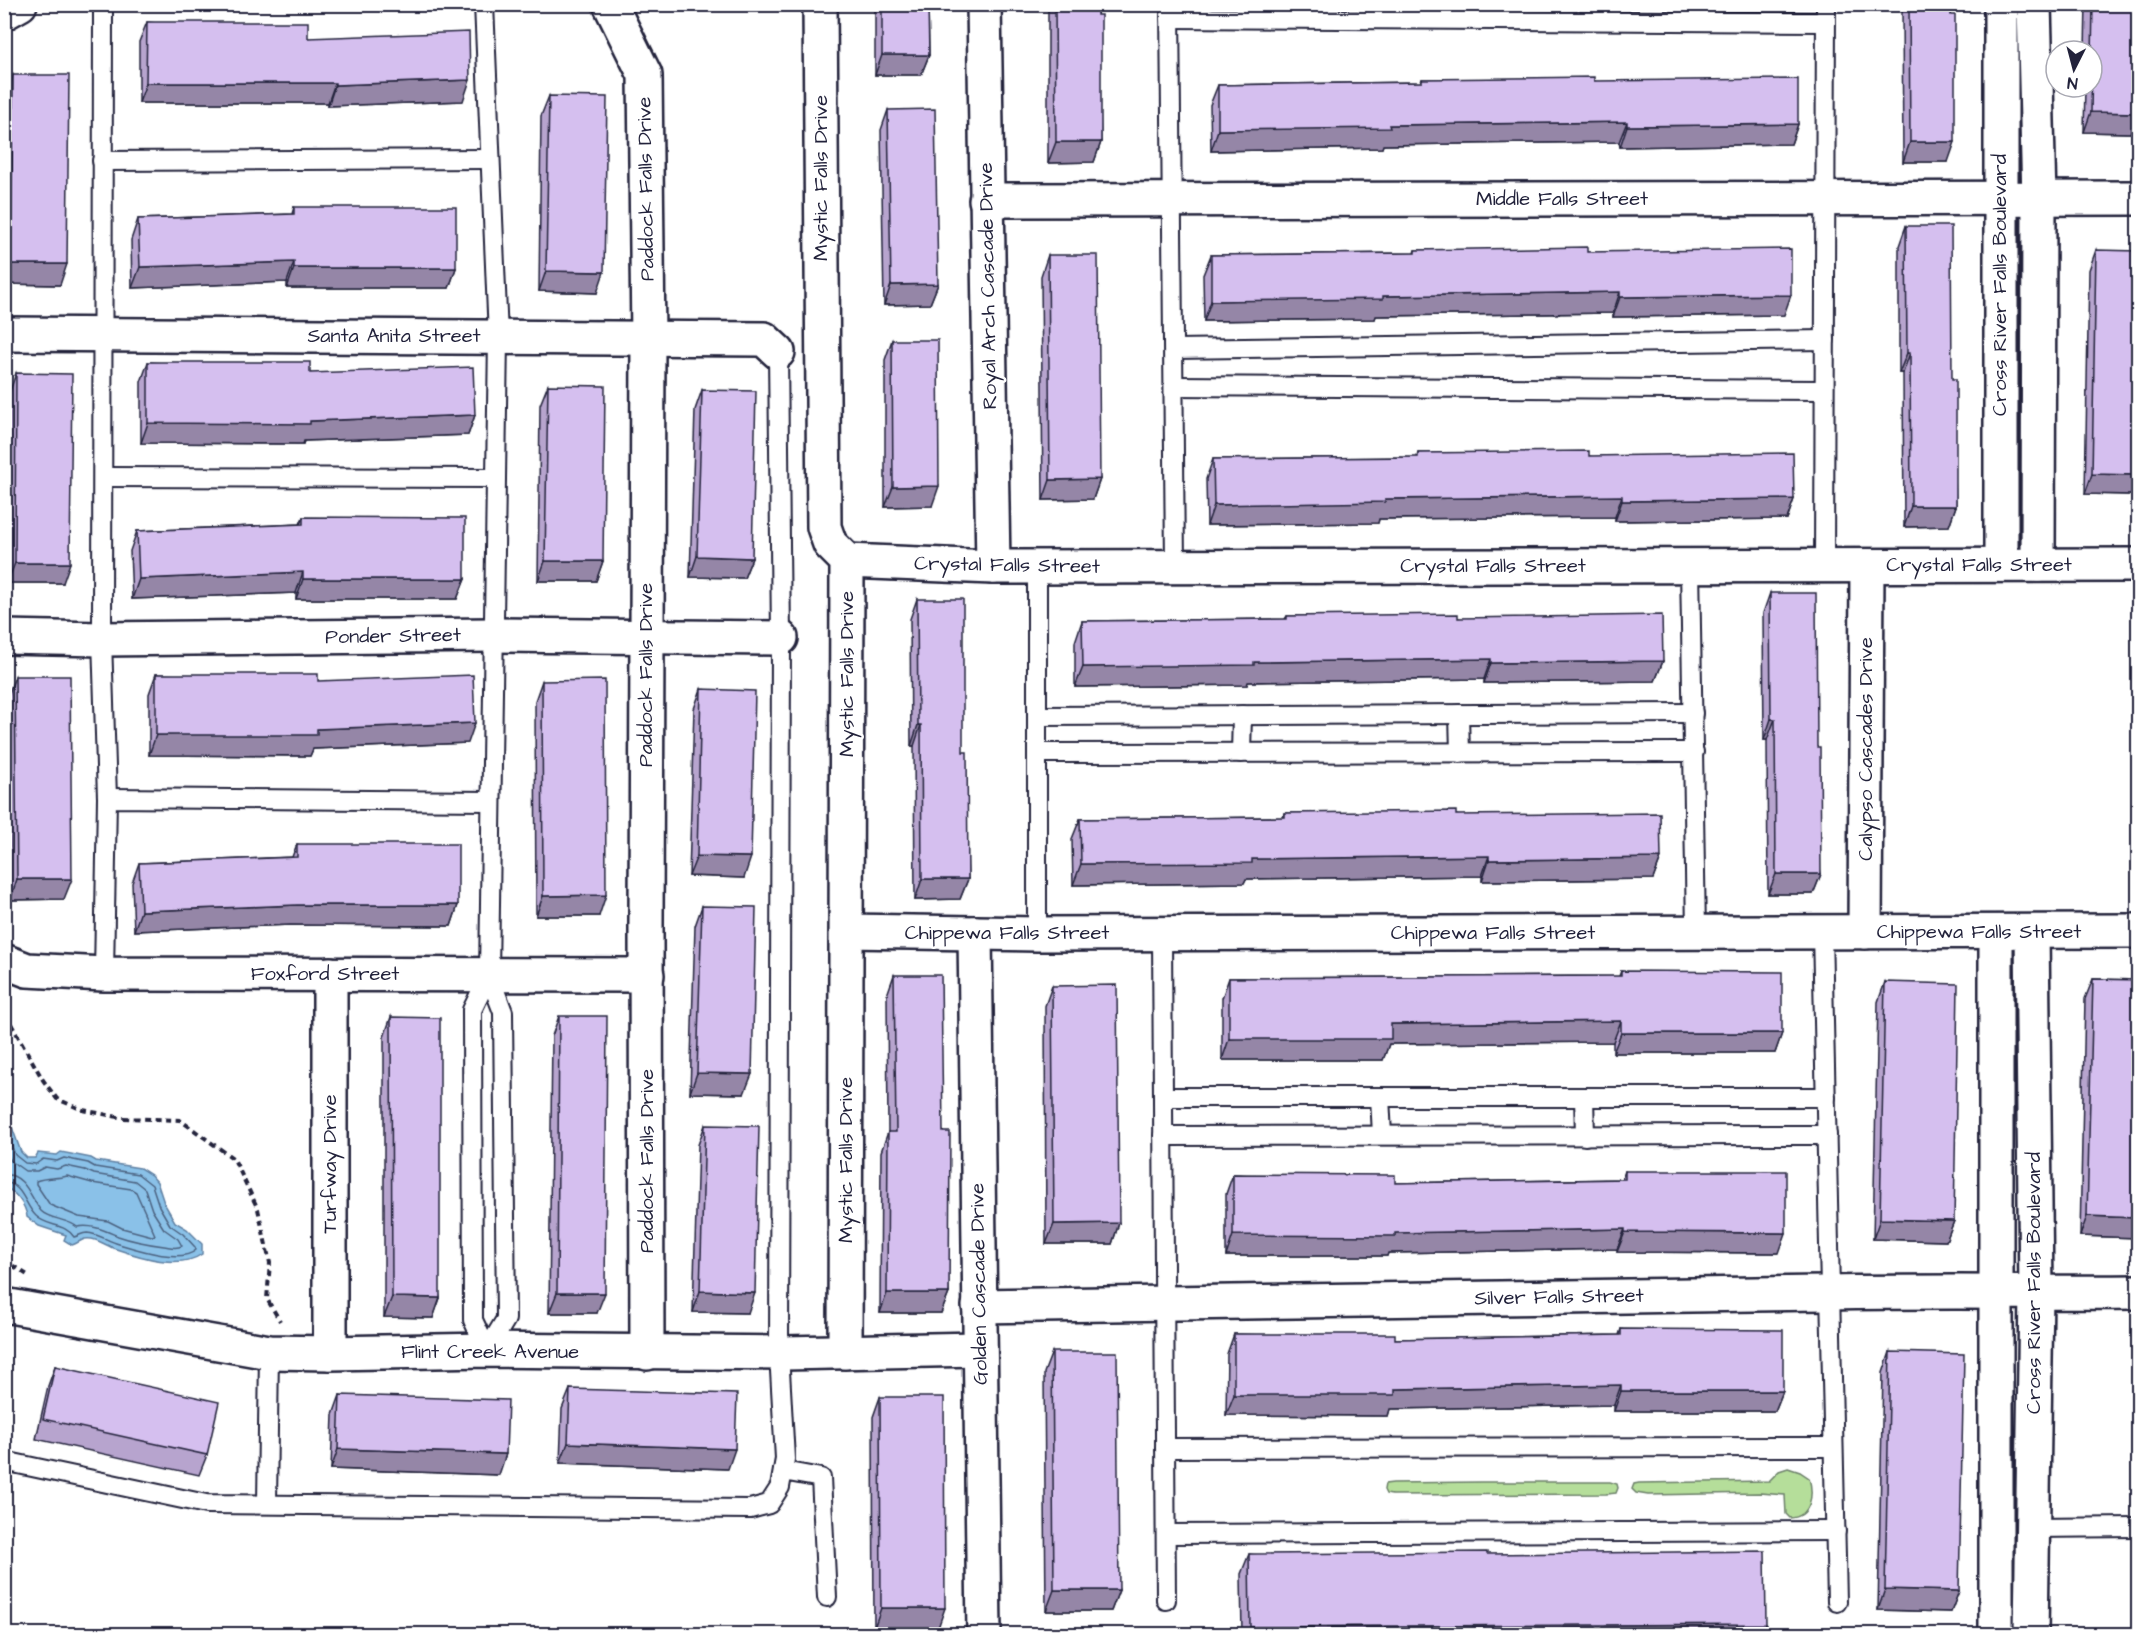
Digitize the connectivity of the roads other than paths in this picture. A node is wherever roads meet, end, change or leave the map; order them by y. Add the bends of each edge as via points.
1 (20, 4) edge
2 (103, 4) edge
3 (484, 4) edge
4 (610, 4) edge
5 (820, 4) edge
6 (984, 4) edge
7 (2001, 4) edge
8 (2034, 4) edge
9 (1170, 11) edge
10 (4, 13) edge
11 (1826, 13) edge
12 (490, 159) junction
13 (102, 161) junction
14 (1999, 198) junction
15 (2139, 198) edge
16 (1825, 199) junction
17 (2039, 199) junction
18 (986, 200) junction
19 (1173, 200) junction
20 (4, 334) edge
21 (102, 334) junction
22 (498, 337) junction
23 (648, 338) junction
24 (1825, 340) junction
25 (1173, 349) junction
26 (778, 352) joint
27 (1174, 386) junction
28 (1824, 390) junction
29 (2001, 468) junction
30 (2038, 468) junction
31 (103, 477) junction
32 (496, 478) junction
33 (847, 561) junction
34 (2038, 565) junction
35 (2139, 565) edge
36 (1175, 566) junction
37 (1690, 566) junction
38 (1824, 566) junction
39 (1867, 566) junction
40 (2001, 566) junction
41 (993, 567) junction
42 (1037, 567) junction
43 (494, 635) junction
44 (4, 637) edge
45 (646, 637) junction
46 (781, 638) junction
47 (102, 639) junction
48 (1693, 713) junction
49 (1242, 714) junction
50 (1459, 714) junction
51 (1037, 716) junction
52 (1694, 752) junction
53 (1037, 753) junction
54 (1241, 753) junction
55 (1460, 753) junction
56 (107, 798) junction
57 (491, 801) junction
58 (847, 931) junction
59 (2139, 931) edge
60 (1696, 932) junction
61 (1822, 932) junction
62 (1865, 932) junction
63 (1996, 932) junction
64 (2032, 932) junction
65 (975, 933) junction
66 (1162, 933) junction
67 (1037, 934) junction
68 (4, 961) edge
69 (104, 974) junction
70 (330, 974) junction
71 (489, 975) junction
72 (647, 975) junction
73 (1163, 1097) junction
74 (1380, 1097) junction
75 (1584, 1097) junction
76 (1826, 1097) junction
77 (1827, 1135) junction
78 (1163, 1136) junction
79 (1382, 1136) junction
80 (1585, 1136) junction
81 (1996, 1292) junction
82 (2139, 1292) edge
83 (1830, 1293) junction
84 (2036, 1293) junction
85 (1165, 1304) junction
86 (4, 1305) edge
87 (979, 1306) junction
88 (277, 1340) junction
89 (979, 1349) junction
90 (488, 1350) junction
91 (845, 1352) junction
92 (330, 1353) junction
93 (648, 1353) junction
94 (779, 1353) junction
95 (1833, 1447) junction
96 (1165, 1448) junction
97 (4, 1461) edge
98 (783, 1471) junction
99 (267, 1504) junction
100 (2139, 1527) edge
101 (2031, 1528) junction
102 (1836, 1531) junction
103 (1166, 1534) junction
104 (828, 1598) dead end
105 (1166, 1600) dead end
106 (1837, 1602) dead end
107 (984, 1635) edge
108 (1996, 1635) edge
109 (2031, 1635) edge

1 - 10 street
2 - 13 lane
3 - 12 lane
4 - 23 street, Paddock Falls Drive via 645,75
5 - 33 street, Mystic Falls Drive via 824,528 830,544
6 - 18 street, Royal Arch Cascade Drive
7 - 14 street, Cross River Falls Boulevard
8 - 17 street, Cross River Falls Boulevard
9 - 11 lane
9 - 19 lane
11 - 16 lane
12 - 13 lane
12 - 22 lane
13 - 21 lane
14 - 16 street, Middle Falls Street
14 - 17 street, Middle Falls Street
14 - 29 street, Cross River Falls Boulevard
15 - 17 street, Middle Falls Street
16 - 19 street, Middle Falls Street
16 - 24 lane
17 - 30 street, Cross River Falls Boulevard
18 - 19 street, Middle Falls Street
18 - 41 street, Royal Arch Cascade Drive
19 - 25 lane
20 - 21 street, Santa Anita Street
21 - 22 street, Santa Anita Street
21 - 31 lane
22 - 23 street, Santa Anita Street
22 - 32 lane
23 - 26 street, Santa Anita Street via 764,339
23 - 45 street, Paddock Falls Drive
24 - 25 lane
24 - 28 lane
25 - 27 lane
26 - 46 lane
27 - 28 lane
27 - 36 lane
28 - 38 lane
29 - 30 lane
29 - 40 street, Cross River Falls Boulevard
30 - 34 street, Cross River Falls Boulevard
31 - 32 lane
31 - 47 lane
32 - 43 lane
33 - 41 street, Crystal Falls Street
33 - 58 street, Mystic Falls Drive
34 - 35 street, Crystal Falls Street
34 - 40 street, Crystal Falls Street
36 - 37 street, Crystal Falls Street
36 - 42 street, Crystal Falls Street
37 - 38 street, Crystal Falls Street
37 - 48 lane
38 - 39 street, Crystal Falls Street
39 - 40 street, Crystal Falls Street
39 - 62 street, Calypso Cascades Drive
41 - 42 street, Crystal Falls Street
42 - 51 lane
43 - 45 street, Ponder Street
43 - 47 street, Ponder Street
43 - 57 lane
44 - 47 street, Ponder Street
45 - 46 street, Ponder Street
45 - 72 street, Paddock Falls Drive
46 - 94 lane
47 - 56 lane
48 - 50 lane
48 - 52 lane
49 - 50 lane
49 - 51 lane
49 - 54 lane
50 - 55 lane
51 - 53 lane
52 - 55 lane
52 - 60 lane
53 - 54 lane
53 - 67 lane
54 - 55 lane
56 - 57 lane
56 - 69 lane
57 - 71 lane
58 - 65 street, Chippewa Falls Street
58 - 91 street, Mystic Falls Drive
59 - 64 street, Chippewa Falls Street
60 - 61 street, Chippewa Falls Street
60 - 66 street, Chippewa Falls Street
61 - 62 street, Chippewa Falls Street
61 - 76 lane
62 - 63 street, Chippewa Falls Street
63 - 64 street, Chippewa Falls Street
63 - 81 street, Cross River Falls Boulevard
64 - 84 street, Cross River Falls Boulevard
65 - 67 street, Chippewa Falls Street
65 - 87 street, Golden Cascade Drive
66 - 67 street, Chippewa Falls Street
66 - 73 lane
68 - 69 street, Foxford Street via 27,970
69 - 70 street, Foxford Street
70 - 71 street, Foxford Street
70 - 92 street, Turfway Drive
71 - 72 street, Foxford Street
71 - 90 lane via 503,1012 506,1318
71 - 90 lane via 472,1010 473,1320
72 - 93 street, Paddock Falls Drive
73 - 74 lane
73 - 78 lane
74 - 75 lane
74 - 79 lane
75 - 76 lane
75 - 80 lane
76 - 77 lane
77 - 80 lane
77 - 83 lane
78 - 79 lane
78 - 85 lane
79 - 80 lane
81 - 83 street, Silver Falls Street
81 - 84 street, Silver Falls Street
81 - 108 street, Cross River Falls Boulevard
82 - 84 street, Silver Falls Street
83 - 85 street, Silver Falls Street
83 - 95 lane
84 - 101 street, Cross River Falls Boulevard
85 - 87 street, Silver Falls Street
85 - 96 lane
86 - 88 street, Flint Creek Avenue
87 - 89 street, Golden Cascade Drive
88 - 92 street, Flint Creek Avenue
88 - 99 lane
89 - 91 street, Flint Creek Avenue
89 - 107 street, Golden Cascade Drive
90 - 92 street, Flint Creek Avenue
90 - 93 street, Flint Creek Avenue
91 - 94 street, Flint Creek Avenue
93 - 94 street, Flint Creek Avenue
94 - 98 lane
95 - 96 lane
95 - 102 lane
96 - 103 lane
97 - 99 lane via 206,1504
98 - 99 lane via 780,1487 769,1504 750,1509
98 - 104 lane via 822,1478
100 - 101 lane
101 - 109 street, Cross River Falls Boulevard
102 - 103 lane
102 - 106 lane
103 - 105 lane

